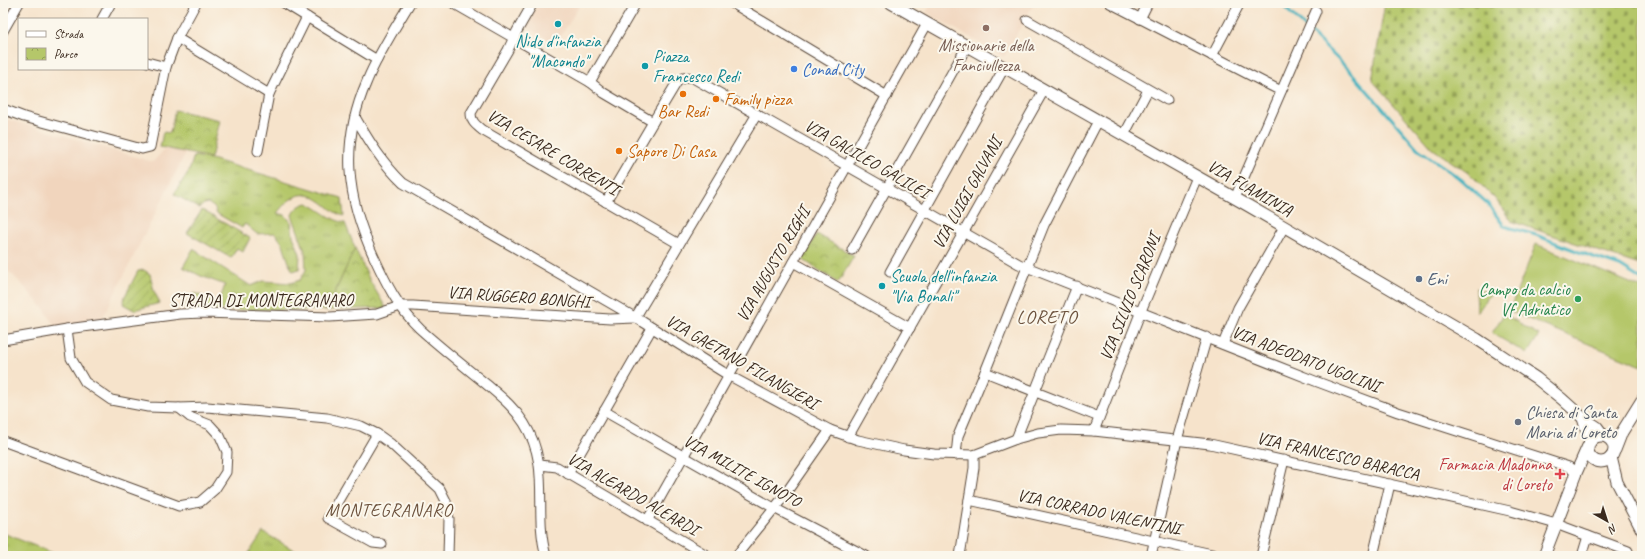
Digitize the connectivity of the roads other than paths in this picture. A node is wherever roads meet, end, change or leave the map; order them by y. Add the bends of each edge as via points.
1 (19, 3) edge
2 (111, 3) edge
3 (196, 3) edge
4 (284, 3) edge
5 (410, 3) edge
6 (453, 3) edge
7 (533, 3) edge
8 (636, 3) edge
9 (732, 3) edge
10 (891, 3) edge
11 (1110, 3) edge
12 (1148, 3) edge
13 (1240, 3) edge
14 (1316, 11) dead end
15 (307, 17) junction
16 (15, 18) edge
17 (103, 18) edge
18 (1140, 19) junction
19 (1027, 20) dead end
20 (927, 24) junction
21 (3, 31) edge
22 (177, 38) junction
23 (514, 39) junction
24 (967, 46) junction
25 (1212, 56) junction
26 (377, 60) junction
27 (148, 62) edge
28 (166, 66) junction
29 (1004, 68) junction
30 (590, 82) junction
31 (1044, 90) junction
32 (1148, 90) junction
33 (1281, 92) junction
34 (269, 94) junction
35 (886, 96) junction
36 (1167, 100) dead end
37 (3, 109) edge
38 (757, 114) junction
39 (355, 117) junction
40 (1098, 121) junction
41 (653, 122) junction
42 (1124, 135) junction
43 (258, 151) dead end
44 (847, 166) junction
45 (1197, 177) junction
46 (886, 189) junction
47 (1235, 198) junction
48 (606, 202) junction
49 (924, 210) junction
50 (1284, 227) junction
51 (963, 233) junction
52 (679, 244) junction
53 (852, 250) dead end
54 (793, 262) junction
55 (1026, 267) junction
56 (890, 272) dead end
57 (1077, 286) junction
58 (400, 306) junction
59 (1141, 311) junction
60 (635, 318) junction
61 (652, 328) junction
62 (910, 328) junction
63 (67, 329) junction
64 (1207, 338) junction
65 (3, 340) edge
66 (1223, 344) junction
67 (985, 372) junction
68 (728, 375) junction
69 (1035, 392) junction
70 (1642, 400) edge
71 (179, 408) junction
72 (604, 411) junction
73 (1099, 417) junction
74 (1582, 418) junction
75 (830, 430) junction
76 (1094, 430) junction
77 (1622, 432) junction
78 (377, 434) junction
79 (1604, 436) junction
80 (848, 437) junction
81 (1016, 439) junction
82 (1177, 440) junction
83 (3, 441) edge
84 (1589, 444) junction
85 (1613, 454) junction
86 (956, 455) junction
87 (974, 455) junction
88 (682, 456) junction
89 (1284, 460) junction
90 (540, 465) junction
91 (1576, 473) junction
92 (568, 474) junction
93 (1390, 484) junction
94 (969, 500) junction
95 (774, 508) junction
96 (647, 521) junction
97 (1556, 524) junction
98 (1642, 530) edge
99 (1588, 536) junction
100 (1154, 540) junction
101 (382, 544) dead end
102 (1628, 551) dead end
103 (448, 556) edge
104 (546, 556) edge
105 (708, 556) edge
106 (736, 556) edge
107 (866, 556) edge
108 (960, 556) edge
109 (1151, 556) edge
110 (1221, 556) edge
111 (1261, 556) edge
112 (1373, 556) edge
113 (1544, 556) edge
114 (1582, 556) edge

1 - 16 street
2 - 17 street
3 - 22 street
4 - 15 street
5 - 26 street
6 - 23 street
7 - 23 street, VIA CESARE CORRENTI
8 - 30 street
9 - 35 street
10 - 20 street, VIA FLAMINIA
11 - 18 street
12 - 18 street
13 - 25 street
14 - 33 street
15 - 26 street
15 - 34 street
16 - 21 street
18 - 25 street
19 - 32 street
20 - 24 street, VIA FLAMINIA
20 - 35 street, VIA AUGUSTO RIGHI
22 - 28 street
22 - 34 street
23 - 30 street
23 - 48 street, VIA CESARE CORRENTI via 471,113 474,124
24 - 29 street, VIA FLAMINIA
24 - 46 street
25 - 33 street
26 - 39 street via 366,81
27 - 28 street
28 - 37 street via 150,147 142,150
29 - 31 street, VIA FLAMINIA
29 - 49 street
30 - 41 street
31 - 40 street, VIA FLAMINIA
31 - 51 street, VIA LUIGI GALVANI
32 - 36 street
32 - 42 street
33 - 47 street
34 - 43 street
35 - 44 street, VIA AUGUSTO RIGHI
38 - 41 street, VIA GALILEO GALILEI via 688,77 677,82
38 - 44 street, VIA GALILEO GALILEI
38 - 52 street
39 - 58 street via 348,167 352,193 369,247
39 - 60 street, VIA GAETANO FILANGIERI via 378,155 403,183
40 - 42 street, VIA FLAMINIA
40 - 55 street via 1044,225
41 - 48 street
42 - 45 street, VIA FLAMINIA
44 - 46 street, VIA GALILEO GALILEI
44 - 54 street, VIA AUGUSTO RIGHI
45 - 47 street, VIA FLAMINIA
45 - 59 street, VIA SILVIO SCARONI
46 - 49 street, VIA GALILEO GALILEI
46 - 53 street
47 - 50 street, VIA FLAMINIA
48 - 52 street, VIA CESARE CORRENTI
49 - 51 street, VIA GALILEO GALILEI
49 - 56 street
50 - 66 street via 1238,308
50 - 74 street, VIA FLAMINIA via 1477,339 1536,378
51 - 55 street, VIA GALILEO GALILEI
51 - 62 street, VIA LUIGI GALVANI
52 - 60 street
54 - 62 street
54 - 68 street, VIA AUGUSTO RIGHI
55 - 57 street, VIA ADEODATO UGOLINI
55 - 67 street
57 - 59 street, VIA ADEODATO UGOLINI
57 - 69 street
58 - 60 street, VIA RUGGERO BONGHI via 610,319
58 - 63 street, STRADA DI MONTEGRANARO via 377,314 330,316 180,314
58 - 90 street via 420,329 513,409 532,437
59 - 64 street, VIA ADEODATO UGOLINI
59 - 73 street, VIA SILVIO SCARONI
60 - 61 street, VIA GAETANO FILANGIERI
61 - 68 street, VIA GAETANO FILANGIERI
61 - 72 street
62 - 80 street, VIA LUIGI GALVANI
63 - 65 street, STRADA DI MONTEGRANARO
63 - 71 street via 71,358 85,382 112,400
64 - 66 street, VIA ADEODATO UGOLINI
64 - 82 street
66 - 91 street, VIA ADEODATO UGOLINI via 1398,412 1569,467
67 - 69 street
67 - 86 street via 958,436
68 - 75 street, VIA GAETANO FILANGIERI
68 - 88 street, VIA AUGUSTO RIGHI
69 - 73 street
69 - 81 street
70 - 77 street
71 - 78 street via 207,407 327,418 361,426
71 - 83 street via 190,417 210,425 220,436 227,452 226,472 215,489 200,502 179,506
72 - 88 street, VIA MILITE IGNOTO
72 - 92 street
73 - 76 street, VIA SILVIO SCARONI
74 - 79 street, VIA FLAMINIA via 1596,426
74 - 84 street, VIA FLAMINIA
75 - 80 street, VIA GAETANO FILANGIERI
75 - 95 street
76 - 81 street, VIA GAETANO FILANGIERI via 1061,430
76 - 82 street, VIA GAETANO FILANGIERI
77 - 79 street
77 - 85 street
78 - 101 street via 328,518 373,543
78 - 103 street via 392,444 440,489 446,501 449,519
79 - 84 street via 1593,438
79 - 85 street via 1612,441
80 - 86 street, VIA GAETANO FILANGIERI via 904,450
81 - 87 street, VIA GAETANO FILANGIERI
82 - 89 street, VIA FRANCESCO BARACCA via 1210,444
82 - 100 street
84 - 85 street via 1590,455 1596,461 1604,462
84 - 91 street
85 - 98 street via 1617,482
86 - 87 street, VIA GAETANO FILANGIERI
87 - 94 street
88 - 95 street, VIA MILITE IGNOTO
88 - 96 street, VIA AUGUSTO RIGHI
89 - 93 street, VIA FRANCESCO BARACCA
89 - 111 street
90 - 92 street, VIA ALEARDO ALEARDI via 556,468
90 - 104 street via 542,542
91 - 97 street
92 - 96 street, VIA ALEARDO ALEARDI
93 - 97 street, VIA FRANCESCO BARACCA
93 - 112 street
94 - 100 street, VIA CORRADO VALENTINI
94 - 108 street
95 - 106 street
95 - 107 street, VIA MILITE IGNOTO
96 - 105 street, VIA ALEARDO ALEARDI
97 - 99 street, VIA FRANCESCO BARACCA
97 - 113 street
99 - 102 street, VIA FRANCESCO BARACCA
99 - 114 street
100 - 109 street
100 - 110 street, VIA CORRADO VALENTINI

